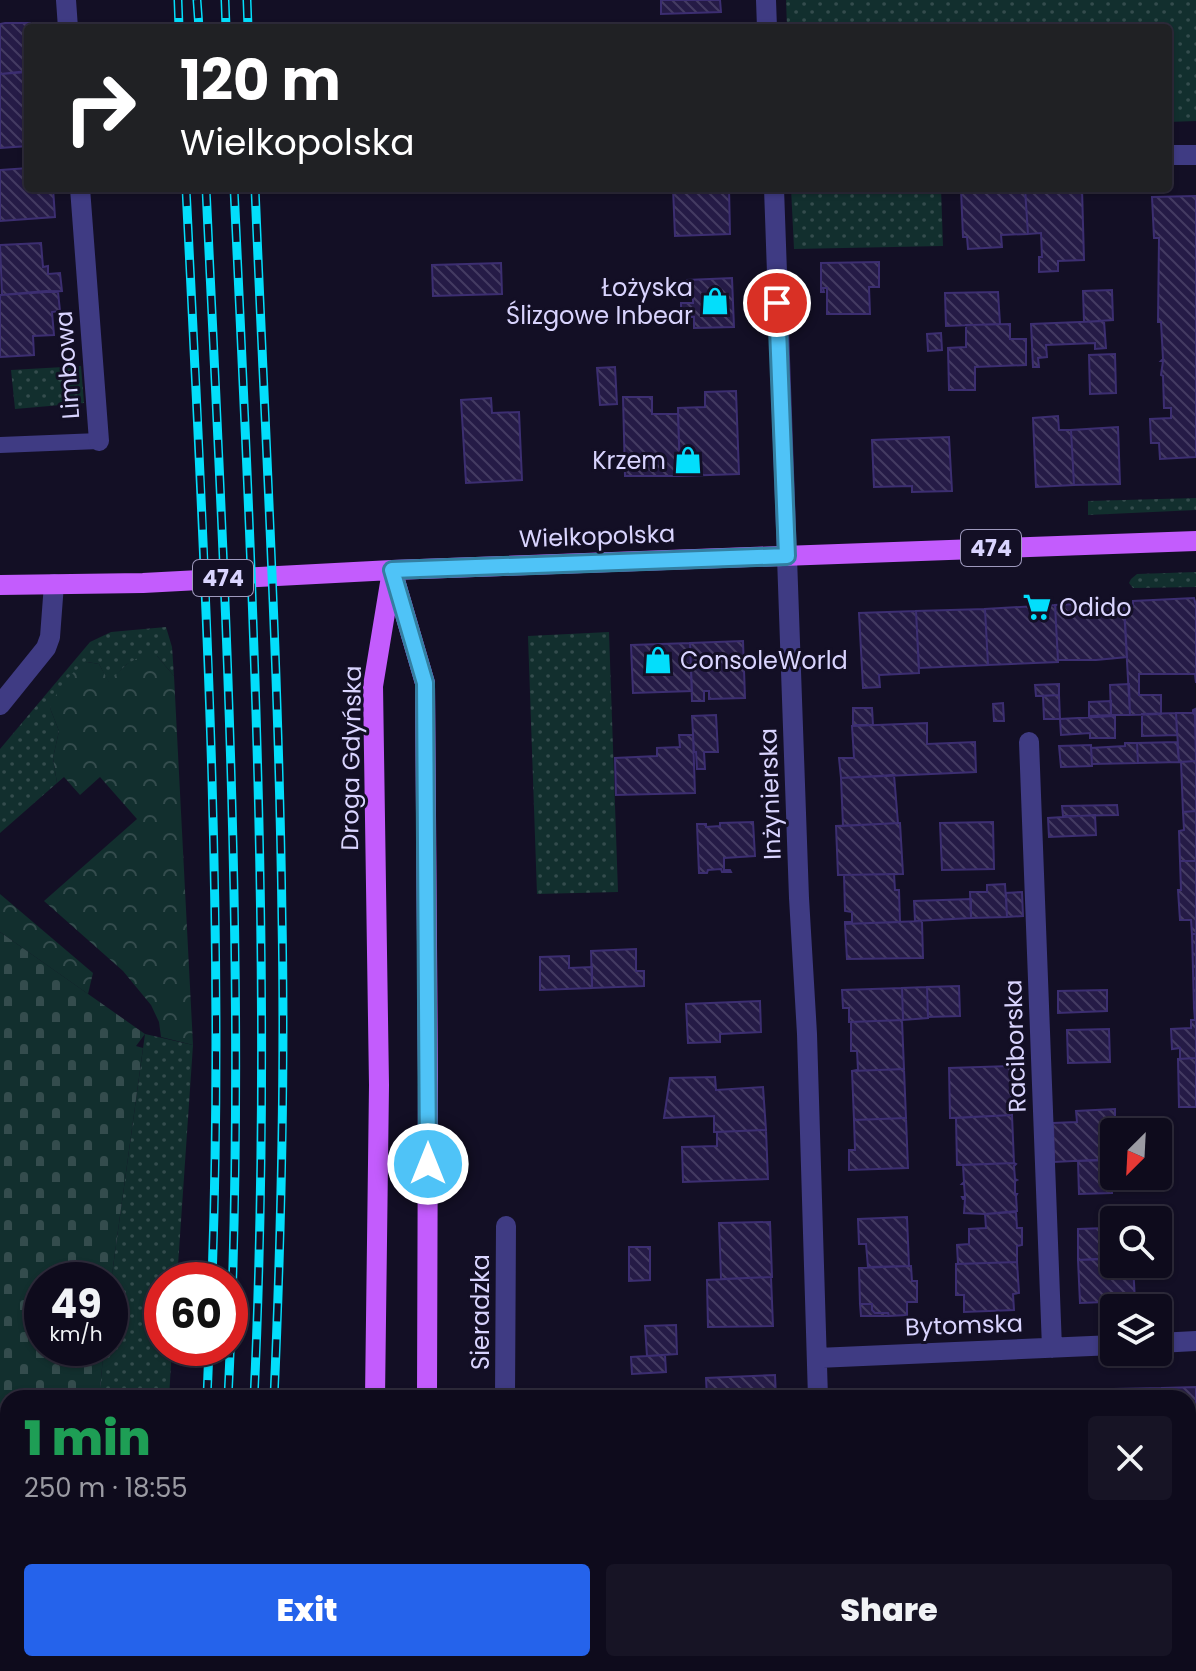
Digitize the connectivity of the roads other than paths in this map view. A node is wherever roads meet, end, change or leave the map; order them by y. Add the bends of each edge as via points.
1 (66, 0) edge
2 (766, 0) edge
3 (68, 24) edge
4 (767, 24) edge
5 (1172, 155) edge
6 (1196, 155) edge
7 (80, 192) edge
8 (774, 192) edge
9 (99, 441) joint
10 (0, 445) edge
11 (1196, 541) edge
12 (787, 556) junction
13 (392, 570) junction
14 (54, 584) junction
15 (0, 585) edge
16 (0, 705) edge
17 (1029, 742) dead end
18 (506, 1226) dead end
19 (1196, 1341) edge
20 (1172, 1342) edge
21 (1100, 1346) edge
22 (1052, 1348) junction
23 (817, 1358) junction
24 (375, 1390) edge
25 (427, 1390) edge
26 (505, 1390) edge
27 (818, 1390) edge

1 - 3 street
2 - 4 street
5 - 6 street
7 - 9 street, Limbowa
8 - 12 street, Inżynierska
9 - 10 lane, Limbowa
11 - 12 main road, Wielkopolska / 474
12 - 13 main road, Wielkopolska / 474
12 - 23 street, Inżynierska
13 - 14 main road, Wielkopolska / 474
13 - 24 main road, Droga Gdyńska via 373,686 379,1085
13 - 25 main road via 425,683
14 - 15 main road, Wielkopolska / 474
14 - 16 street via 46,648
17 - 22 street, Raciborska
18 - 26 street, Sieradzka
19 - 20 street
21 - 22 street, Bytomska
22 - 23 street, Bytomska
23 - 27 street, Inżynierska

